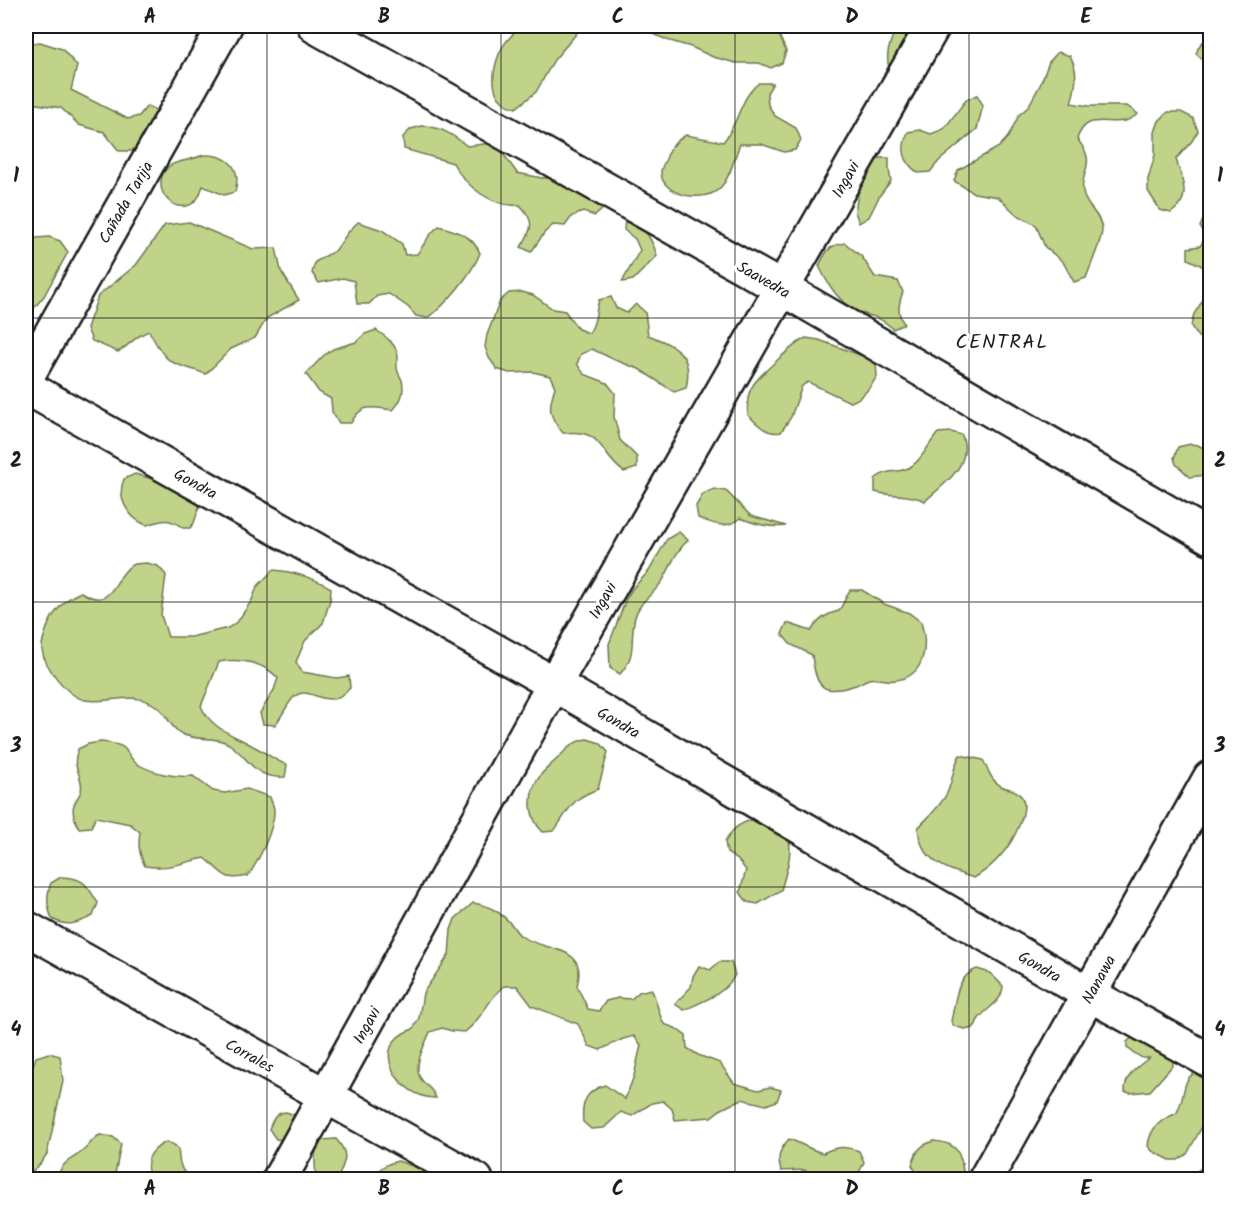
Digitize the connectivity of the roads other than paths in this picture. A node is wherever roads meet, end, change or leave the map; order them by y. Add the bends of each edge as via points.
1 (225, 26) edge
2 (315, 26) edge
3 (933, 26) edge
4 (783, 290) junction
5 (26, 378) edge
6 (26, 387) edge
7 (1210, 537) edge
8 (554, 684) junction
9 (1210, 778) edge
10 (26, 928) edge
11 (1089, 994) junction
12 (1210, 1061) edge
13 (326, 1098) junction
14 (279, 1179) edge
15 (476, 1179) edge
16 (985, 1179) edge

1 - 5 street, Cañada Tarija
2 - 4 street, Saavedra
3 - 4 street, Ingavi
4 - 7 street, Saavedra
4 - 8 street, Ingavi
6 - 8 street, Gondra
8 - 11 street, Gondra
8 - 13 street, Ingavi
9 - 11 street, Nanawa
10 - 13 street, Corrales
11 - 12 street, Gondra
11 - 16 street, Nanawa
13 - 14 street, Ingavi
13 - 15 street, Corrales

